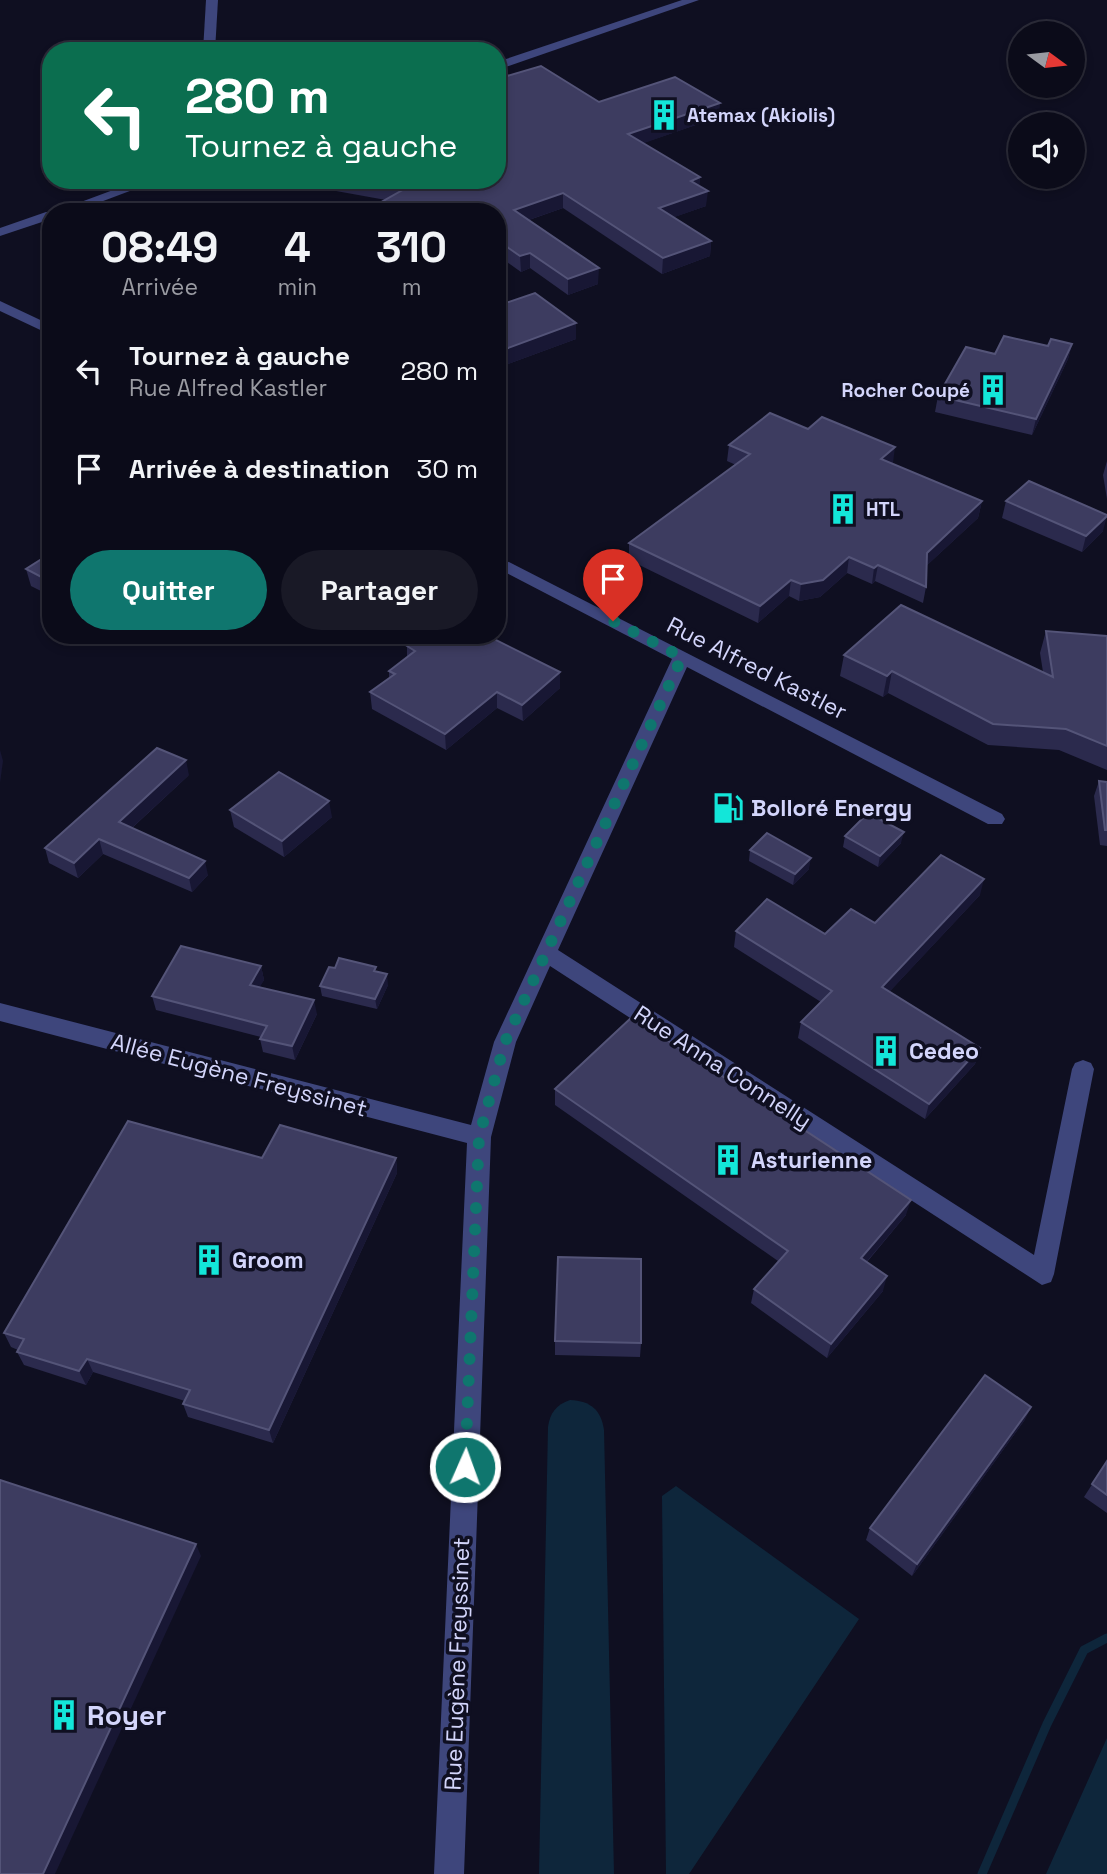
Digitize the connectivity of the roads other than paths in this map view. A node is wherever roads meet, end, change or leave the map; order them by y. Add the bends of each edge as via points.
1 (212, 0) edge
2 (693, 0) edge
3 (210, 42) edge
4 (506, 63) edge
5 (127, 189) edge
6 (86, 203) edge
7 (42, 218) edge
8 (0, 232) edge
9 (0, 304) edge
10 (42, 326) edge
11 (506, 566) edge
12 (682, 657) junction
13 (995, 819) dead end
14 (546, 953) junction
15 (0, 1012) edge
16 (1083, 1069) dead end
17 (479, 1137) junction
18 (449, 1874) edge

1 - 3 street
2 - 4 street
5 - 6 street
7 - 8 street
9 - 10 street
11 - 12 street, Rue Alfred Kastler
12 - 13 street, Rue Alfred Kastler
12 - 14 street, Rue Eugène Freyssinet
14 - 16 street, Rue Anna Connelly via 1042,1274
14 - 17 street, Rue Eugène Freyssinet via 505,1042
15 - 17 street, Allée Eugène Freyssinet
17 - 18 street, Rue Eugène Freyssinet

